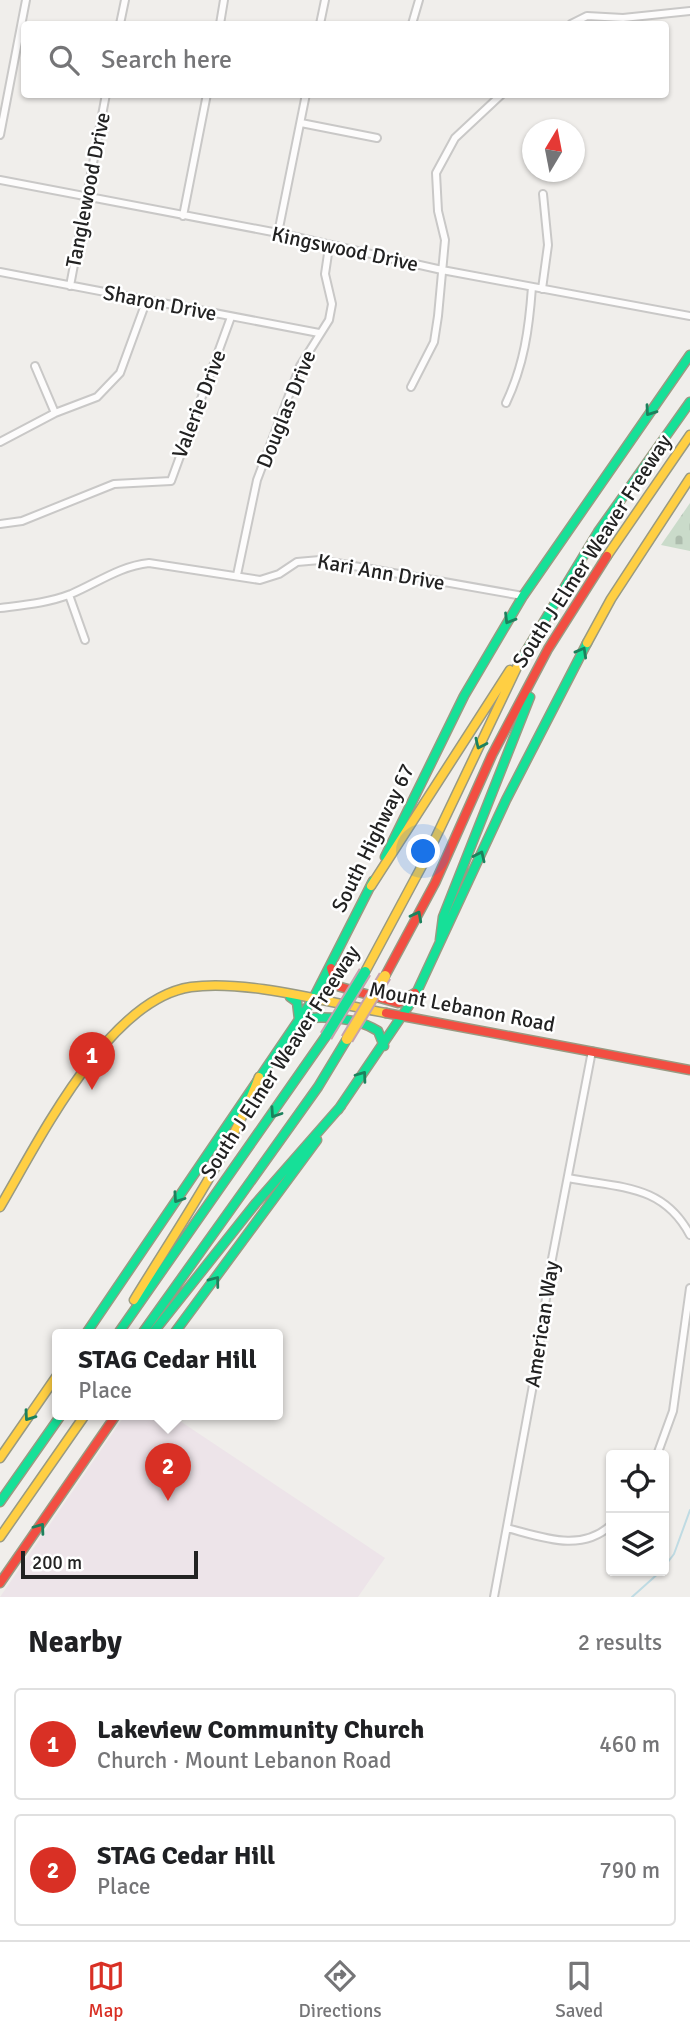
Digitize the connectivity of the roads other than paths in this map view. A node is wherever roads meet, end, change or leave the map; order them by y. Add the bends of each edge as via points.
1 (26, 0) edge
2 (125, 0) edge
3 (224, 0) edge
4 (325, 0) edge
5 (419, 0) edge
6 (690, 11) edge
7 (22, 21) edge
8 (121, 21) edge
9 (220, 21) edge
10 (321, 21) edge
11 (413, 21) edge
12 (576, 21) edge
13 (21, 26) edge
14 (105, 98) edge
15 (206, 98) edge
16 (305, 98) edge
17 (498, 98) edge
18 (301, 123) junction
19 (0, 135) edge
20 (377, 138) dead end
21 (0, 180) edge
22 (543, 194) dead end
23 (88, 197) junction
24 (183, 216) junction
25 (278, 233) junction
26 (329, 247) junction
27 (442, 270) junction
28 (0, 272) edge
29 (70, 286) junction
30 (531, 287) junction
31 (542, 289) junction
32 (146, 302) junction
33 (690, 316) edge
34 (231, 317) junction
35 (320, 333) junction
36 (690, 355) edge
37 (35, 366) dead end
38 (411, 387) dead end
39 (690, 402) edge
40 (506, 403) dead end
41 (55, 413) junction
42 (690, 435) edge
43 (0, 442) edge
44 (690, 478) edge
45 (0, 524) edge
46 (237, 575) junction
47 (69, 595) junction
48 (523, 596) junction
49 (0, 608) edge
50 (85, 640) dead end
51 (548, 649) junction
52 (519, 660) junction
53 (371, 886) junction
54 (440, 940) junction
55 (331, 965) junction
56 (416, 993) junction
57 (287, 995) junction
58 (313, 999) junction
59 (402, 1015) junction
60 (299, 1018) junction
61 (384, 1046) junction
62 (592, 1051) junction
63 (690, 1070) edge
64 (259, 1077) junction
65 (341, 1106) junction
66 (568, 1178) junction
67 (0, 1207) edge
68 (690, 1235) edge
69 (690, 1288) edge
70 (89, 1329) edge
71 (114, 1329) edge
72 (121, 1329) edge
73 (145, 1329) edge
74 (156, 1329) edge
75 (178, 1329) edge
76 (52, 1383) edge
77 (57, 1420) edge
78 (82, 1420) edge
79 (113, 1420) edge
80 (659, 1450) edge
81 (0, 1458) edge
82 (0, 1502) edge
83 (507, 1528) junction
84 (606, 1529) edge
85 (0, 1537) edge
86 (0, 1583) edge
87 (494, 1597) edge

1 - 7 street
2 - 8 street
3 - 9 street
4 - 10 street
5 - 11 street
6 - 12 street via 623,18 587,16
13 - 19 street
14 - 23 street, Tanglewood Drive
15 - 24 street
16 - 18 street
17 - 27 street via 455,138 436,173 445,240
18 - 20 street
18 - 25 street
21 - 23 street, Kingswood Drive
22 - 31 street via 548,246
23 - 24 street, Kingswood Drive
23 - 29 street, Tanglewood Drive
24 - 25 street, Kingswood Drive
25 - 26 street, Kingswood Drive
26 - 27 street, Kingswood Drive
26 - 35 street, Douglas Drive via 325,274 331,312
27 - 30 street, Kingswood Drive
27 - 38 street via 434,342
28 - 29 street, Sharon Drive
29 - 32 street, Sharon Drive
30 - 31 street, Kingswood Drive
30 - 40 street via 528,335
31 - 33 street, Kingswood Drive
32 - 34 street, Sharon Drive
32 - 41 street via 120,373 97,397
34 - 35 street, Sharon Drive
34 - 45 street, Valerie Drive via 171,481 114,484 22,521
35 - 46 street, Douglas Drive via 300,366 257,481
36 -> 48 main road, South Highway 67
37 - 41 street
39 - 52 main road, South J Elmer Weaver Freeway via 598,532
41 - 43 street
42 - 51 main road, South J Elmer Weaver Freeway
54 -> 44 main road via 573,668 611,599
46 - 47 street, Kari Ann Drive via 149,563 134,565
46 - 48 street, Kari Ann Drive via 267,579 297,562 320,560
47 - 49 street, Kari Ann Drive
47 - 50 street
48 -> 53 main road, South Highway 67 via 464,696
51 - 54 main road via 443,917
73 -> 51 main road, South J Elmer Weaver Freeway, bridge via 318,1087 385,976
52 - 53 main road via 503,677
52 -> 72 main road, South J Elmer Weaver Freeway, bridge via 424,862 365,972 326,1036
53 - 55 main road, South Highway 67
54 - 56 main road
55 - 56 main road via 337,986 398,1003
55 - 58 main road, South Highway 67
56 - 59 main road
57 - 58 main road, Mount Lebanon Road
57 - 60 main road via 296,1002
57 - 67 main road, Mount Lebanon Road via 212,985 155,997 99,1048
58 - 59 main road, Mount Lebanon Road
58 - 60 main road, South Highway 67
59 - 61 main road
59 - 62 main road, Mount Lebanon Road
60 - 61 main road via 323,1016 374,1028
60 - 64 main road, South Highway 67
65 -> 61 main road
62 - 63 main road, Mount Lebanon Road
62 - 66 street, American Way
64 -> 70 main road, South Highway 67
64 - 71 main road via 186,1217
65 - 74 main road
75 -> 65 main road
66 - 68 street via 659,1198 672,1207
66 - 83 street, American Way
69 - 80 street via 673,1411
76 -> 81 main road
77 - 82 main road
78 - 85 main road
86 -> 79 main road
83 - 84 street via 579,1542
83 - 87 street, American Way

